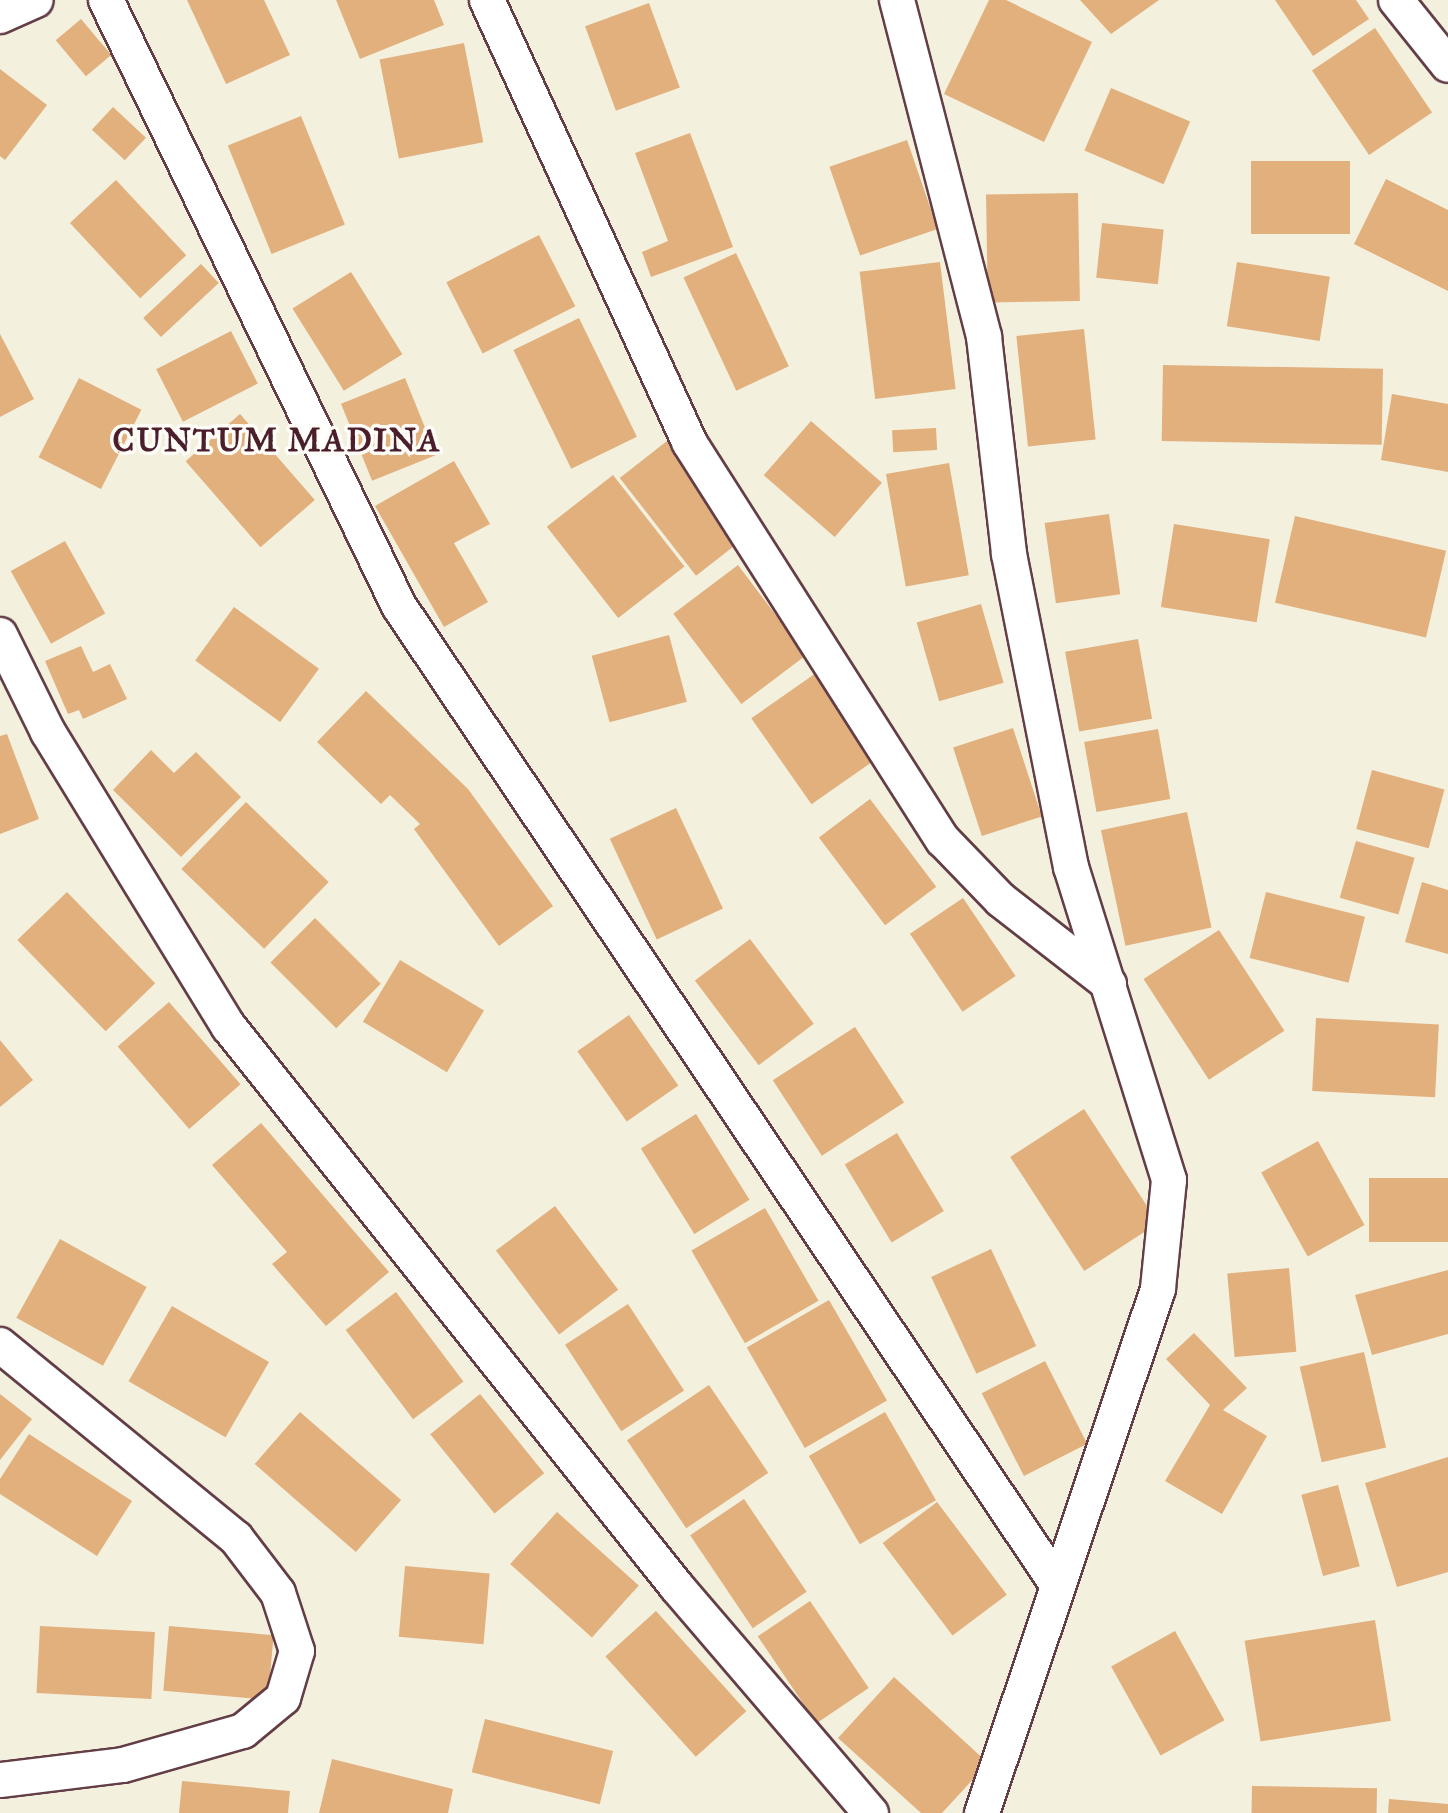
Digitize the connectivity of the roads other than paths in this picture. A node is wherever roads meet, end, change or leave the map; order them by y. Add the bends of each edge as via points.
1 (36, 0) edge
2 (106, 0) edge
3 (487, 0) edge
4 (897, 0) edge
5 (1396, 0) edge
6 (0, 16) edge
7 (1448, 65) edge
8 (0, 635) edge
9 (1109, 984) junction
10 (0, 1345) edge
11 (1057, 1584) junction
12 (0, 1780) edge
13 (871, 1813) edge
14 (982, 1813) edge

1 - 6 street
2 - 11 street via 399,606
3 - 9 street via 689,442 943,840 1001,900
4 - 9 street via 984,337 1009,554 1044,749
5 - 7 street
8 - 13 street via 56,745 229,1027 687,1599
9 - 11 street via 1169,1180 1169,1235 1158,1289
10 - 12 street via 236,1538 278,1593 297,1651 283,1698 243,1731 123,1765
11 - 14 street

